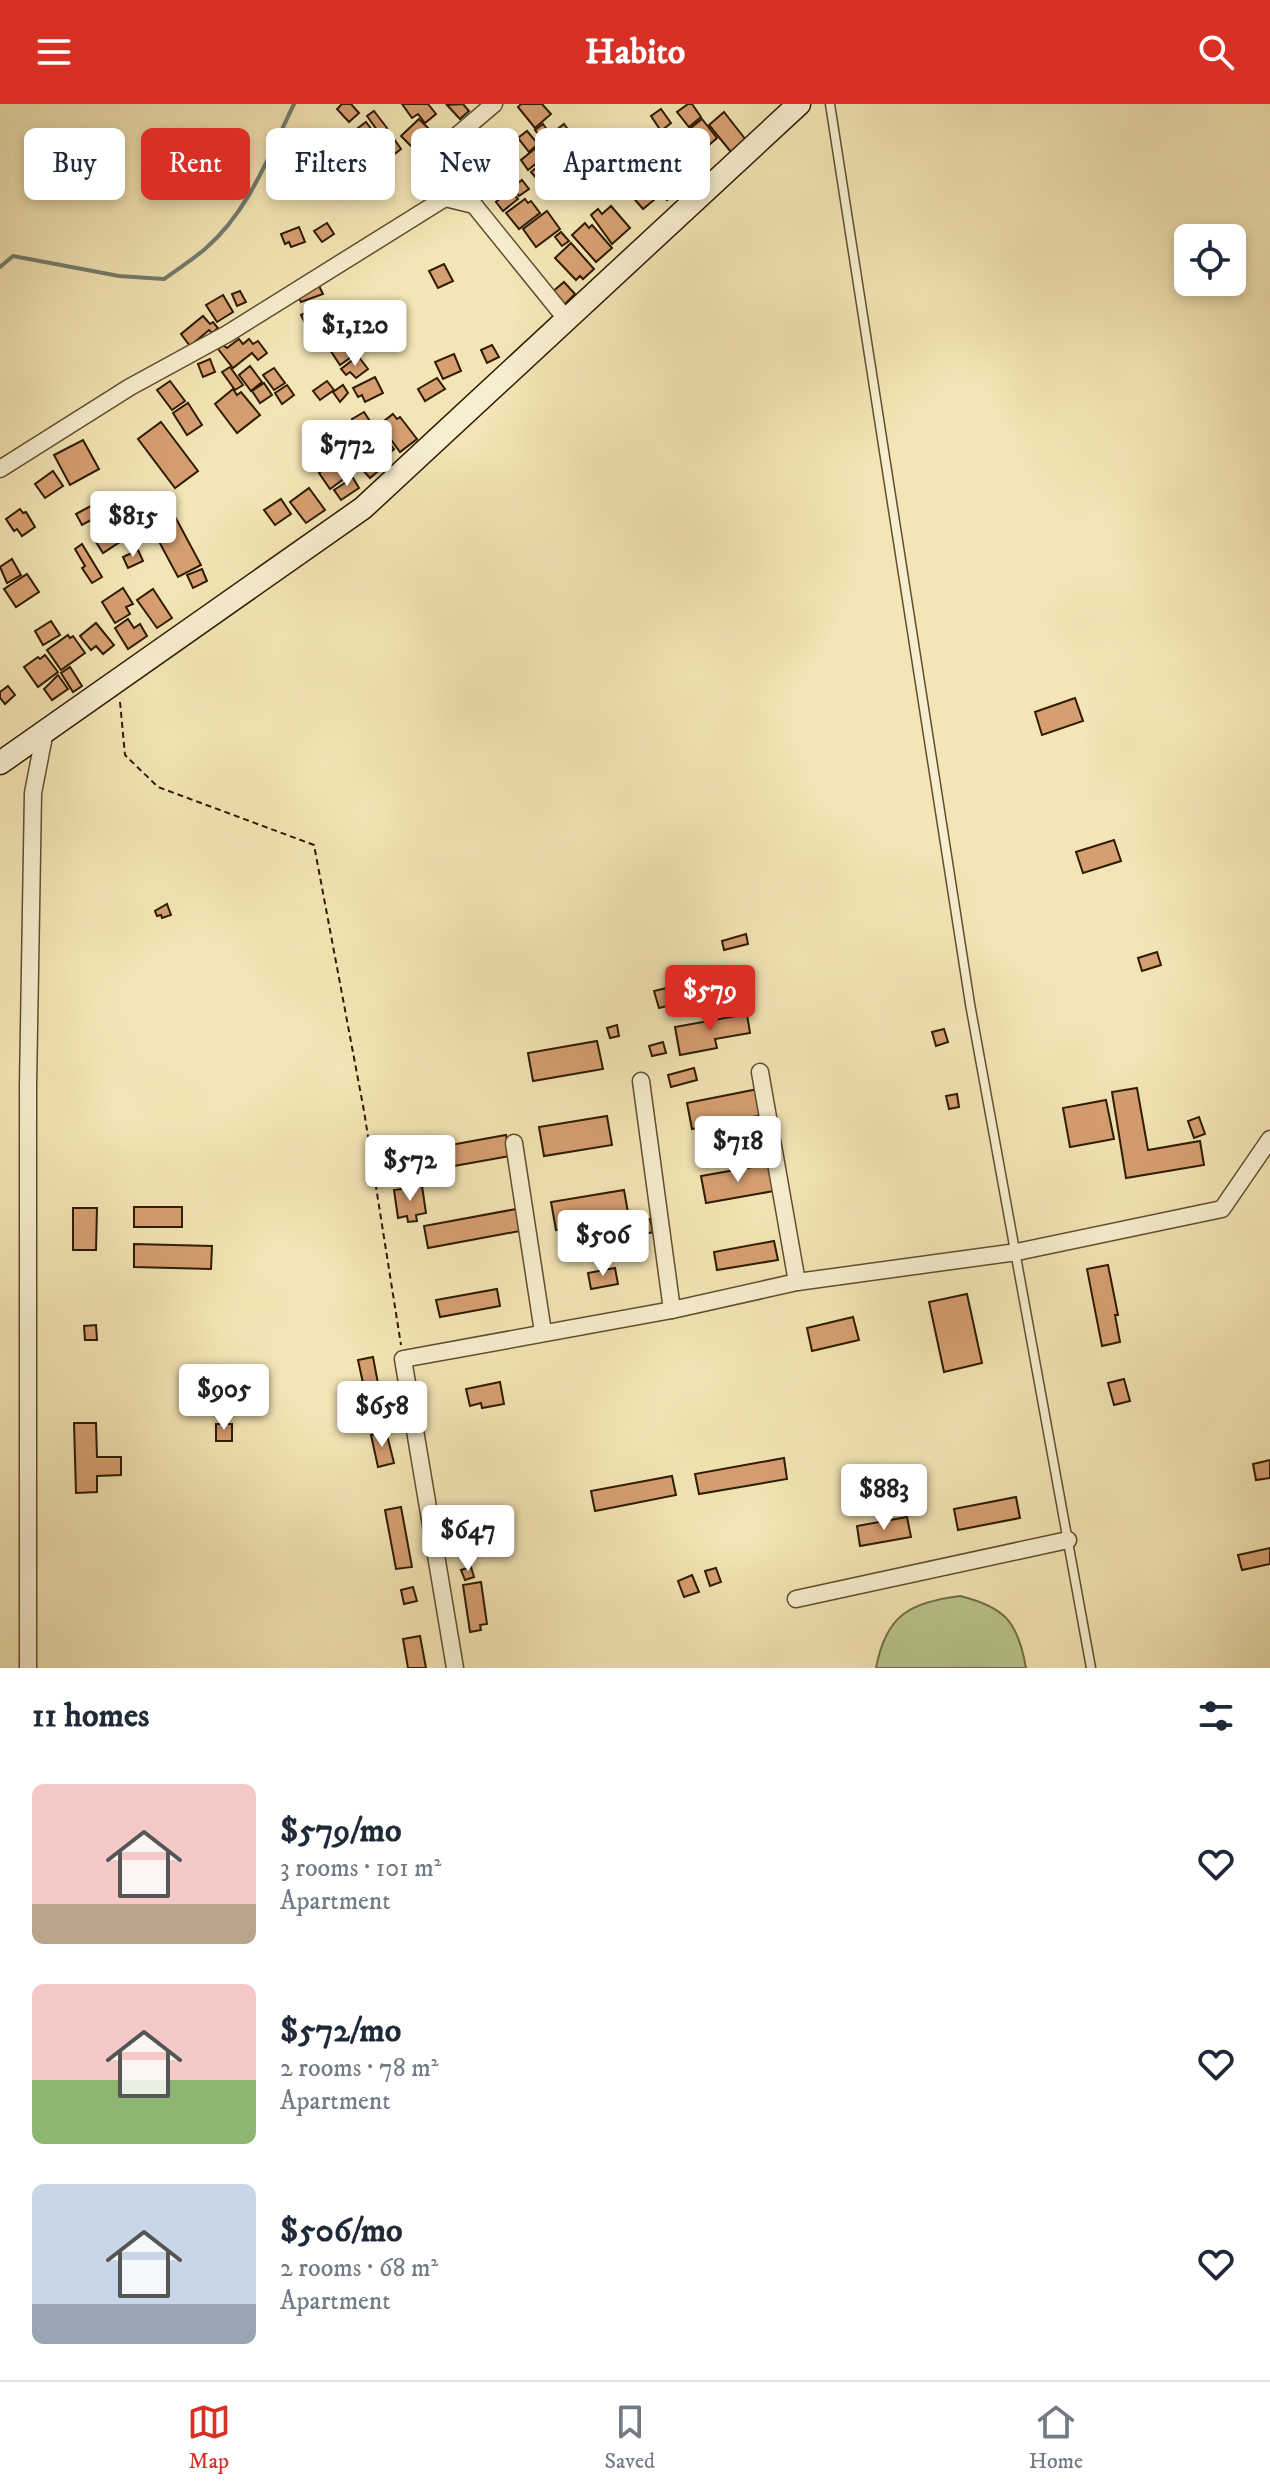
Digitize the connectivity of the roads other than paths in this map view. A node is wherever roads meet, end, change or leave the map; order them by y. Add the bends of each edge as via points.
1 (494, 104) edge
2 (799, 104) edge
3 (830, 104) edge
4 (466, 128) edge
5 (442, 200) edge
6 (453, 200) edge
7 (567, 320) junction
8 (0, 469) edge
9 (45, 731) junction
10 (0, 763) edge
11 (760, 1072) dead end
12 (641, 1081) dead end
13 (1270, 1139) edge
14 (514, 1143) dead end
15 (1017, 1252) junction
16 (797, 1282) junction
17 (672, 1310) junction
18 (543, 1332) junction
19 (1068, 1540) junction
20 (796, 1599) dead end
21 (28, 1668) edge
22 (455, 1668) edge
23 (1091, 1668) edge

1 - 4 street
2 - 7 main road
3 - 15 lane via 970,1004
5 - 8 street
6 - 7 street via 474,205
7 - 9 main road via 363,508
9 - 10 main road
9 - 21 street via 32,824
11 - 16 street
12 - 17 street
13 - 15 street via 1222,1209
14 - 18 street
15 - 16 street
15 - 19 lane
16 - 17 street
17 - 18 street
18 - 22 street via 403,1359
19 - 20 street
19 - 23 lane

